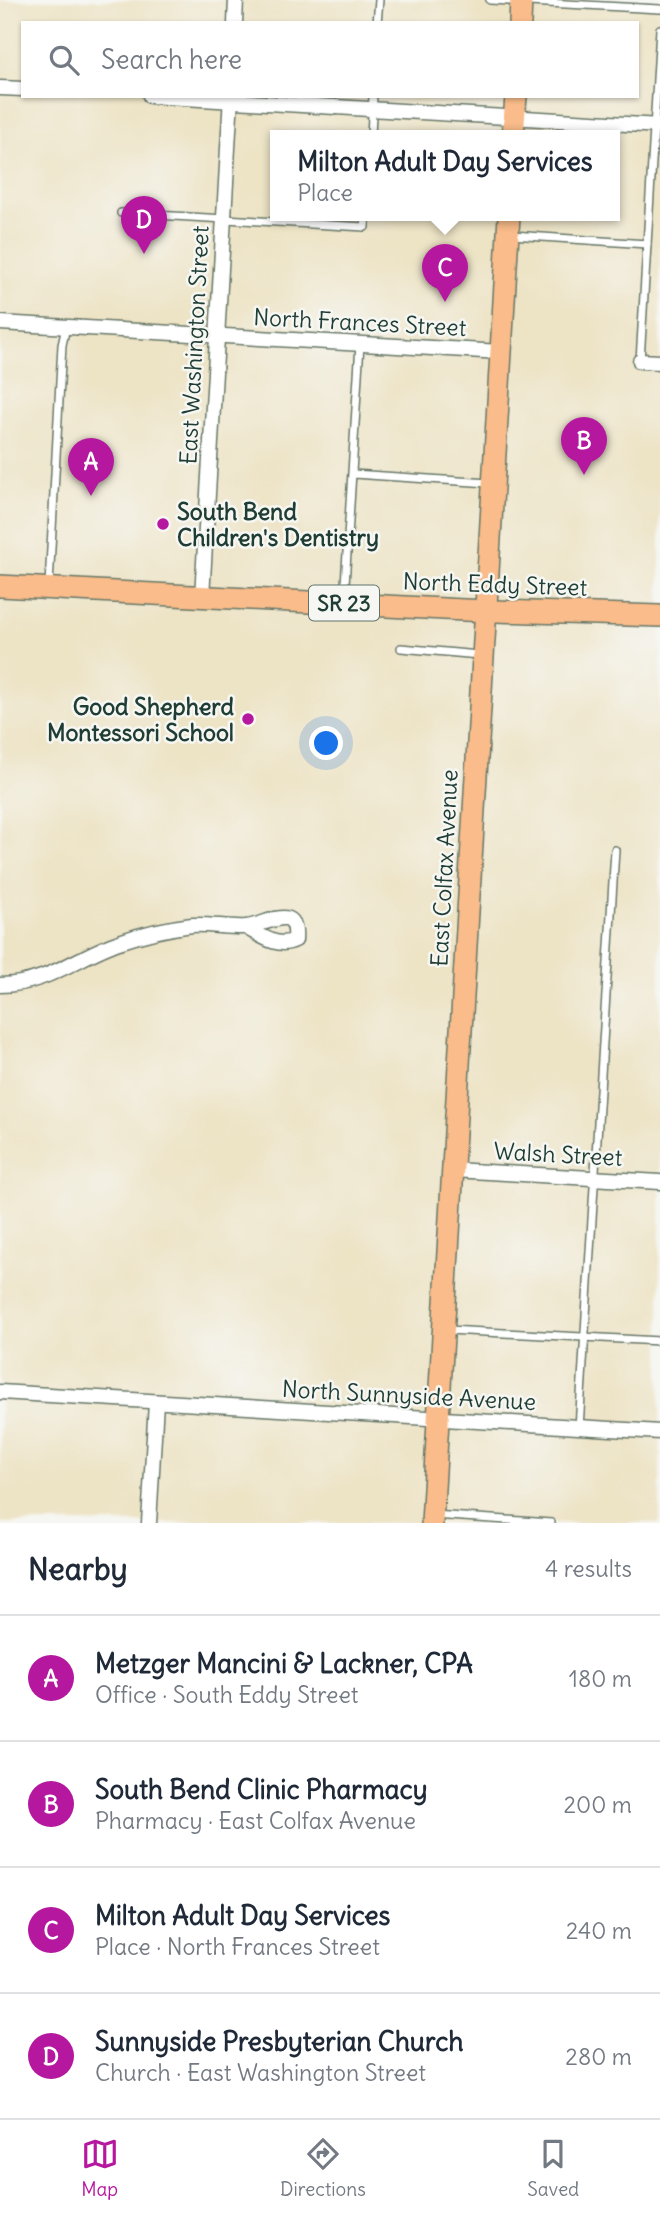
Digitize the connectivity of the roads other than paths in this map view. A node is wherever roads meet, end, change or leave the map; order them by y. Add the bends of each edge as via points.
1 (236, 0) edge
2 (379, 0) edge
3 (490, 0) edge
4 (521, 8) edge
5 (660, 9) edge
6 (235, 21) edge
7 (377, 21) edge
8 (660, 29) edge
9 (0, 88) edge
10 (21, 89) edge
11 (203, 98) edge
12 (516, 98) edge
13 (230, 99) edge
14 (372, 103) edge
15 (657, 126) edge
16 (514, 127) edge
17 (371, 130) edge
18 (121, 213) dead end
19 (224, 219) junction
20 (366, 221) edge
21 (508, 226) edge
22 (647, 244) junction
23 (0, 323) edge
24 (66, 327) junction
25 (217, 336) junction
26 (360, 344) junction
27 (501, 352) junction
28 (640, 361) joint
29 (660, 362) edge
30 (353, 474) junction
31 (493, 483) junction
32 (0, 586) edge
33 (49, 590) junction
34 (202, 597) junction
35 (344, 603) junction
36 (486, 611) junction
37 (660, 616) edge
38 (401, 648) dead end
39 (483, 656) junction
40 (615, 850) dead end
41 (245, 927) dead end
42 (0, 985) edge
43 (453, 1170) junction
44 (595, 1179) junction
45 (660, 1182) edge
46 (443, 1330) junction
47 (585, 1336) junction
48 (660, 1341) edge
49 (0, 1392) edge
50 (156, 1402) junction
51 (438, 1419) junction
52 (579, 1428) junction
53 (660, 1432) edge
54 (433, 1519) edge
55 (149, 1523) edge
56 (551, 1523) edge

1 - 6 street
2 - 7 lane
3 - 4 lane
4 - 5 lane
8 - 15 lane
9 - 10 street
11 - 13 street
12 - 16 main road
13 - 14 street
13 - 19 street, East Washington Street
14 - 16 street
14 - 17 lane
15 - 16 street
15 - 22 lane
18 - 19 lane
19 - 20 lane via 365,227
19 - 25 street, East Washington Street
21 - 22 lane
21 - 27 main road, East Colfax Avenue
22 - 28 lane
23 - 24 street, North Frances Street
24 - 25 street, North Frances Street
24 - 33 lane
25 - 26 street, North Frances Street
25 - 34 street, East Washington Street
26 - 27 street, North Frances Street
26 - 30 lane
27 - 31 main road, East Colfax Avenue
28 - 29 street
30 - 31 lane
30 - 35 lane
31 - 36 main road, East Colfax Avenue
32 - 33 main road, SR 23
33 - 34 main road, SR 23
34 - 35 main road, North Eddy Street / SR 23
35 - 36 main road, North Eddy Street / SR 23
36 - 37 main road, North Eddy Street / SR 23
36 - 39 main road, East Colfax Avenue
38 - 39 lane
39 - 43 main road, East Colfax Avenue
40 - 44 lane
41 - 42 street via 193,925 139,935 32,982
43 - 44 street, Walsh Street
43 - 46 main road, East Colfax Avenue
44 - 45 street, Walsh Street
44 - 47 lane
46 - 47 lane
46 - 51 main road, East Colfax Avenue
47 - 48 lane
47 - 52 lane
49 - 50 street, North Sunnyside Avenue
50 - 51 street, North Sunnyside Avenue
50 - 55 street
51 - 52 street, North Sunnyside Avenue
51 - 54 main road, East Colfax Avenue
52 - 53 street, North Sunnyside Avenue
54 - 56 lane

